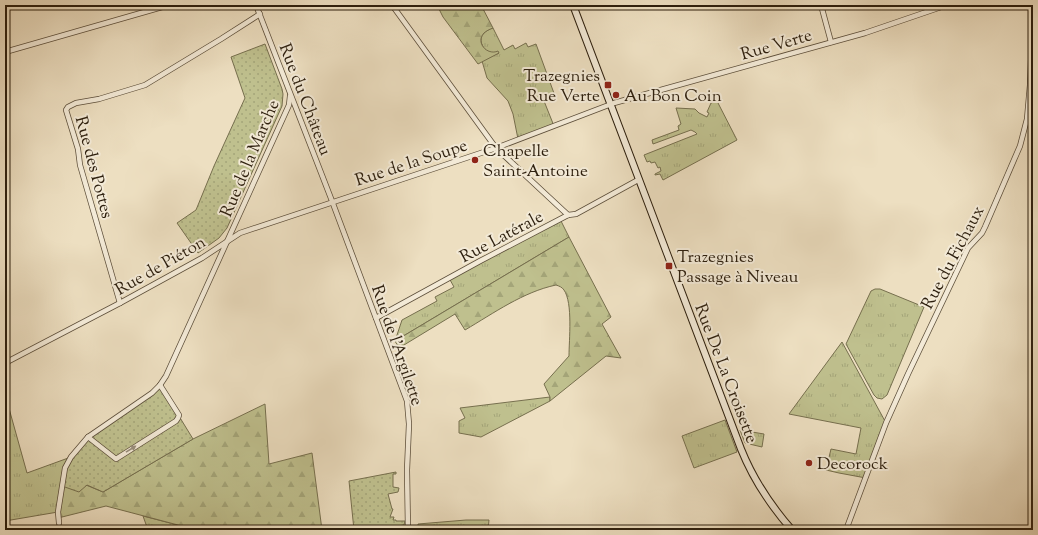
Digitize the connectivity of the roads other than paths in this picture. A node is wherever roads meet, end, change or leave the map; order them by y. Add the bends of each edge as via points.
1 (169, 5) edge
2 (256, 5) edge
3 (392, 5) edge
4 (573, 5) edge
5 (821, 5) edge
6 (947, 5) edge
7 (1033, 9) edge
8 (260, 14) junction
9 (831, 42) junction
10 (5, 52) edge
11 (290, 94) junction
12 (610, 104) junction
13 (496, 148) junction
14 (638, 180) junction
15 (332, 201) junction
16 (568, 215) junction
17 (227, 240) junction
18 (120, 303) junction
19 (376, 318) junction
20 (5, 363) edge
21 (160, 385) junction
22 (88, 437) junction
23 (59, 523) dead end
24 (408, 528) edge
25 (792, 530) edge
26 (846, 530) edge

1 - 10 street
2 - 8 street, Rue du Château
3 - 13 street
4 - 12 main road, Rue De La Croisette
5 - 9 street
6 - 9 street, Rue Verte
7 - 26 street, Rue du Fichaux via 1027,119 1020,146 985,227 968,248 908,374 886,423
8 - 11 street, Rue du Château
8 - 18 street, Rue des Pottes via 146,85 100,99 76,103 66,110
9 - 12 street, Rue Verte
11 - 15 street, Rue du Château
11 - 17 street, Rue de la Marche via 288,105
12 - 13 street, Rue de la Soupe
12 - 14 main road, Rue De La Croisette
13 - 15 street, Rue de la Soupe
13 - 16 street
14 - 16 street, Rue Latérale via 576,214
14 - 25 main road, Rue De La Croisette via 742,453 767,497
15 - 17 street, Rue de Piéton via 240,233
15 - 19 street, Rue de l'Argilette
16 - 19 street, Rue Latérale
17 - 18 street, Rue de Piéton via 202,258
17 - 21 street, Rue de la Marche
18 - 20 street, Rue de Piéton
19 - 24 street, Rue de l'Argilette via 407,402
21 - 22 street, Rue de la Marche
22 -> 21 street via 116,459 176,421 179,415
22 - 23 street, Rue de la Marche via 71,457 66,468 58,512

